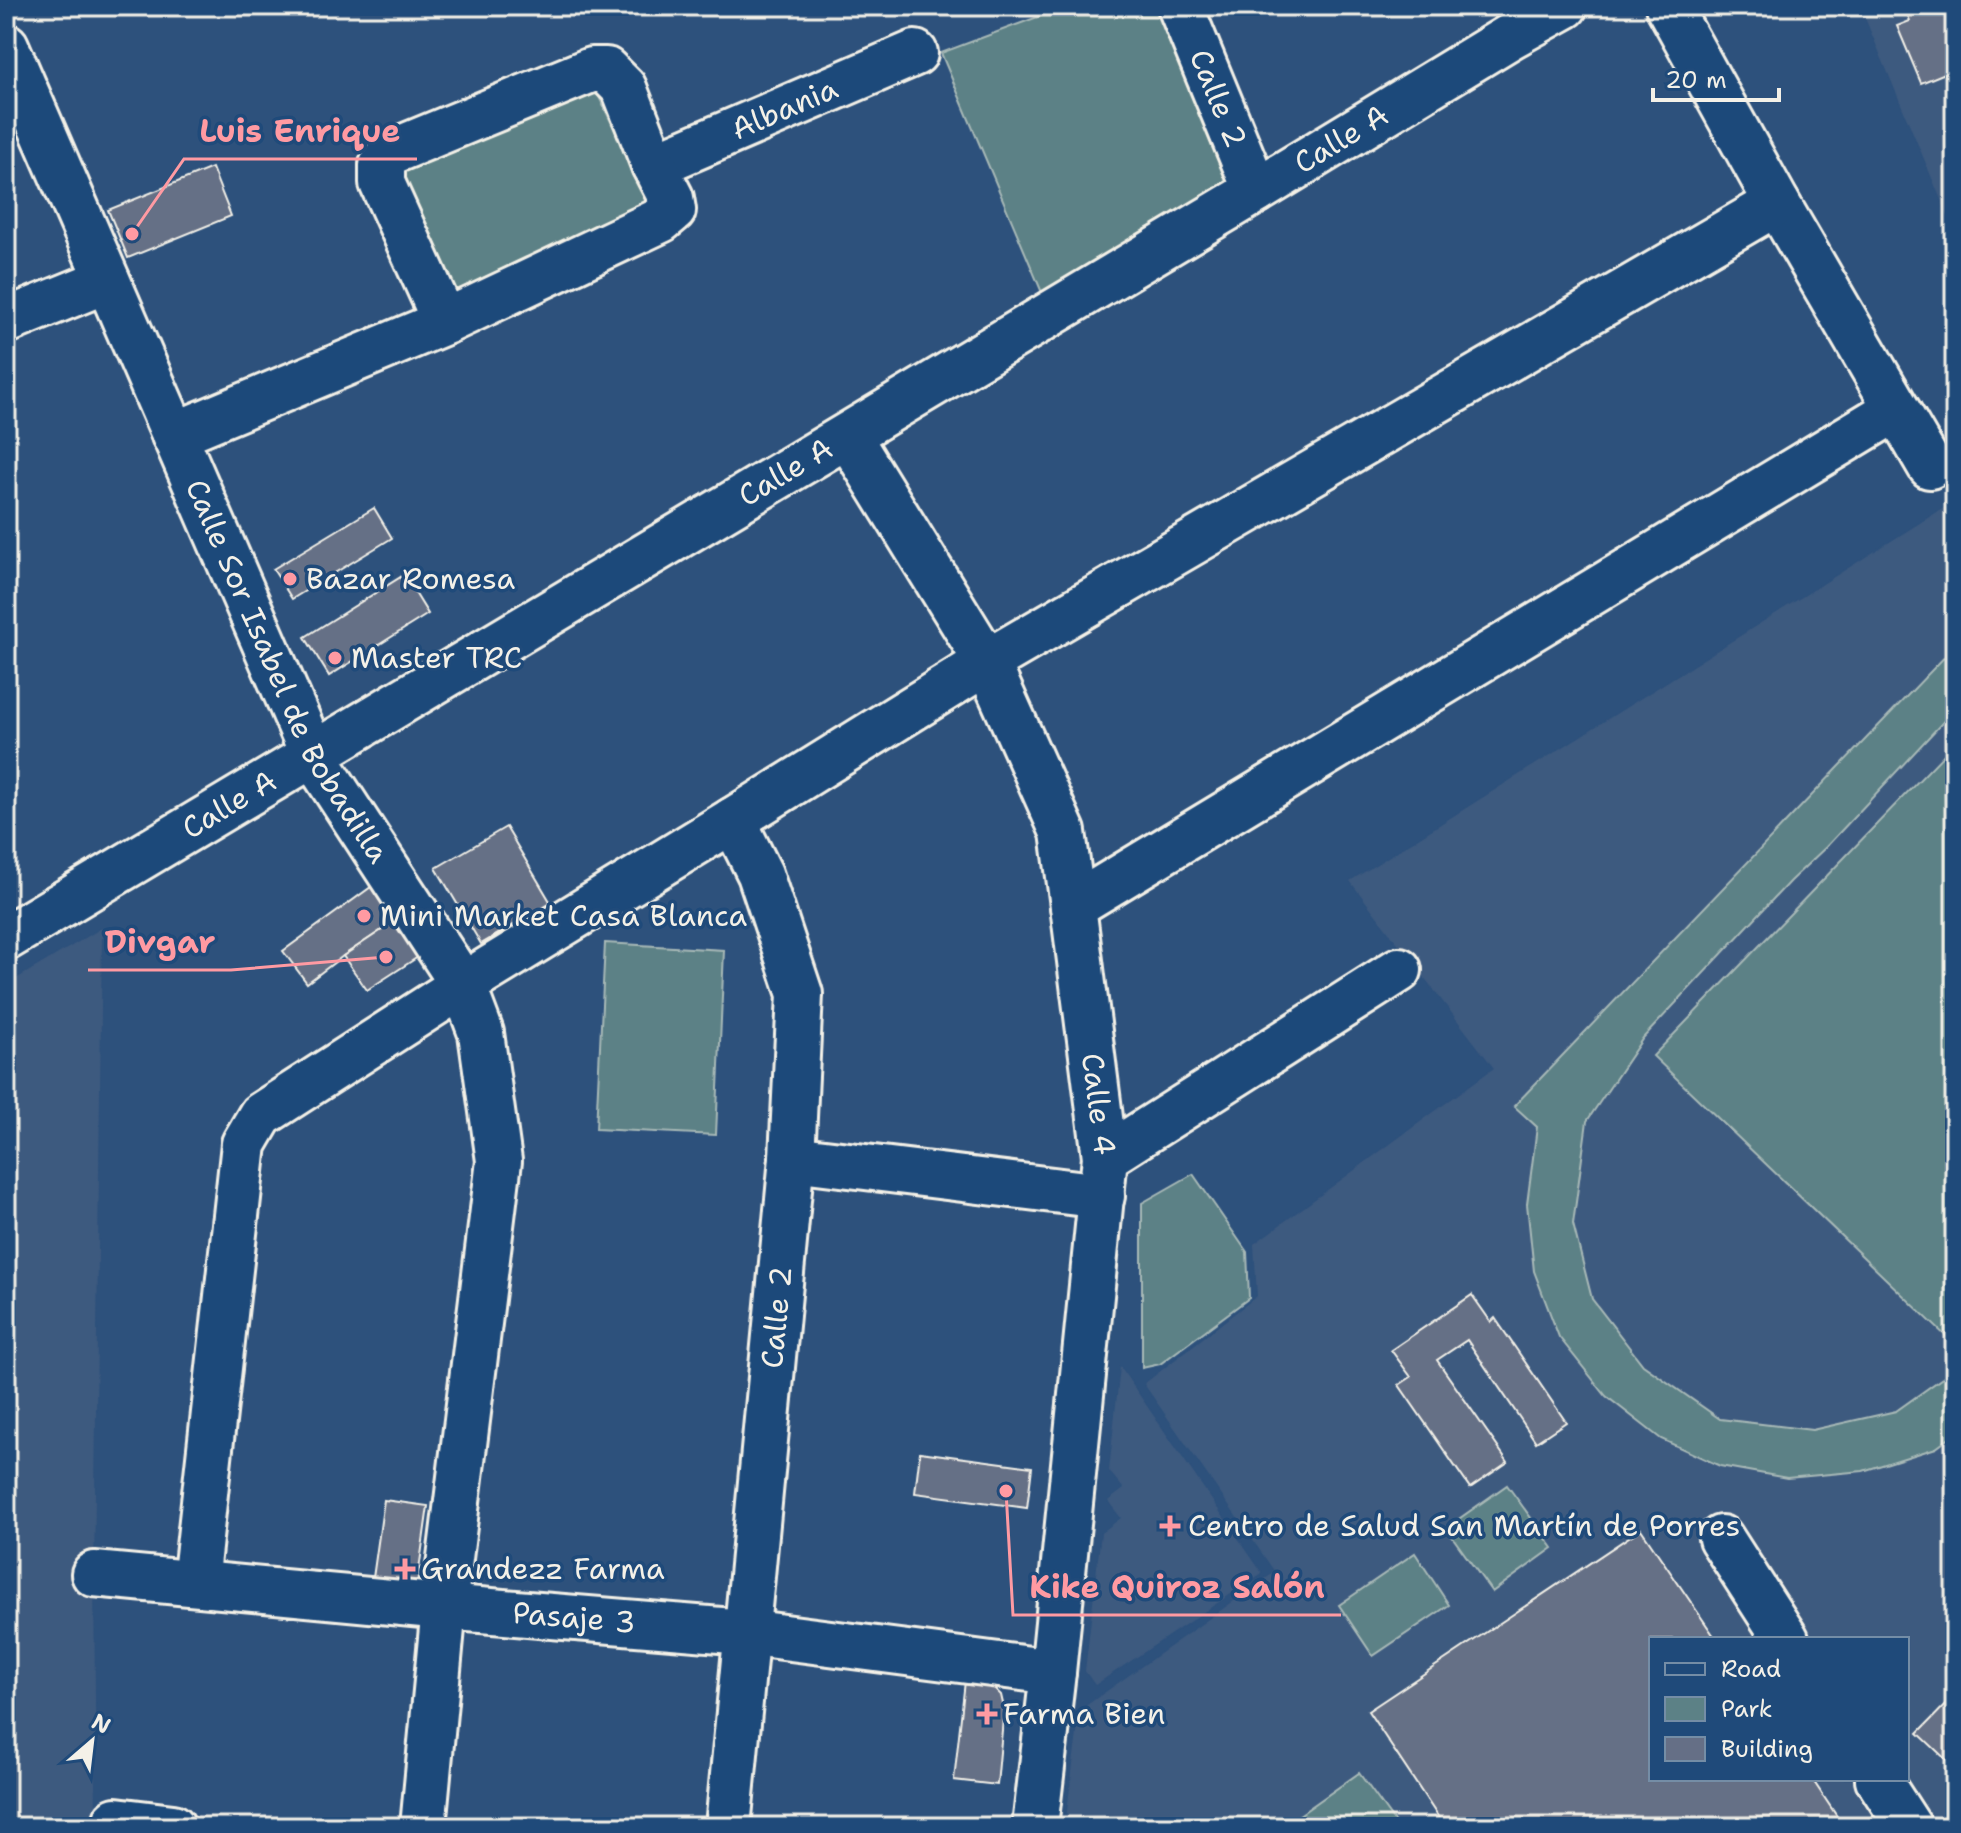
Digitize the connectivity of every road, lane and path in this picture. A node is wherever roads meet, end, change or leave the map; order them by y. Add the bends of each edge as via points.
1 (1180, 6) edge
2 (1565, 6) edge
3 (1668, 6) edge
4 (1504, 21) edge
5 (6, 46) edge
6 (915, 53) dead end
7 (654, 165) junction
8 (1256, 191) junction
9 (1777, 203) junction
10 (107, 280) junction
11 (6, 321) edge
12 (445, 322) junction
13 (1896, 409) junction
14 (174, 435) junction
15 (848, 436) junction
16 (1930, 466) dead end
17 (987, 662) junction
18 (313, 755) junction
19 (733, 820) junction
20 (1073, 906) junction
21 (6, 938) edge
22 (1399, 970) dead end
23 (463, 985) junction
24 (792, 1158) junction
25 (1103, 1176) junction
26 (1721, 1538) dead end
27 (94, 1574) dead end
28 (195, 1583) junction
29 (444, 1607) junction
30 (745, 1632) junction
31 (1785, 1637) edge
32 (1053, 1672) junction
33 (1879, 1781) edge
34 (116, 1820) dead end
35 (173, 1827) edge
36 (423, 1827) edge
37 (728, 1827) edge
38 (1035, 1827) edge
39 (1909, 1827) edge

1 - 8 street, Calle 2
2 - 4 street, Calle A
3 - 9 street
4 - 8 street, Calle A
5 - 10 street, Calle Sor Isabel de Bobadilla
6 - 7 street, Albania
7 - 12 street via 673,210 661,220
7 - 12 street via 624,88 606,70 591,70 389,153 382,165 382,183
8 - 15 street, Calle A
9 - 13 street
9 - 17 street
10 - 11 street
10 - 14 street, Calle Sor Isabel de Bobadilla
12 - 14 street
13 - 16 street
13 - 20 street
14 - 18 street, Calle Sor Isabel de Bobadilla
15 - 17 street, Calle 4
15 - 18 street, Calle A
17 - 19 street
17 - 20 street, Calle 4 via 1063,832
18 - 21 street, Calle A
18 - 23 street, Calle Sor Isabel de Bobadilla
19 - 23 street
19 - 24 street, Calle 2 via 760,874 800,994
20 - 25 street, Calle 4
22 - 25 street
23 - 28 street via 261,1115 244,1144
23 - 29 street, Calle Sor Isabel de Bobadilla via 481,1033 499,1161
24 - 25 street
24 - 30 street, Calle 2
25 - 32 street, Calle 4
26 - 31 street
27 - 28 street, Pasaje 3
28 - 29 street, Pasaje 3
29 - 30 street, Pasaje 3
29 - 36 street, Calle Sor Isabel de Bobadilla
30 - 32 street, Pasaje 3
30 - 37 street, Calle 2
32 - 38 street, Calle 4
33 - 39 street
34 - 35 street

